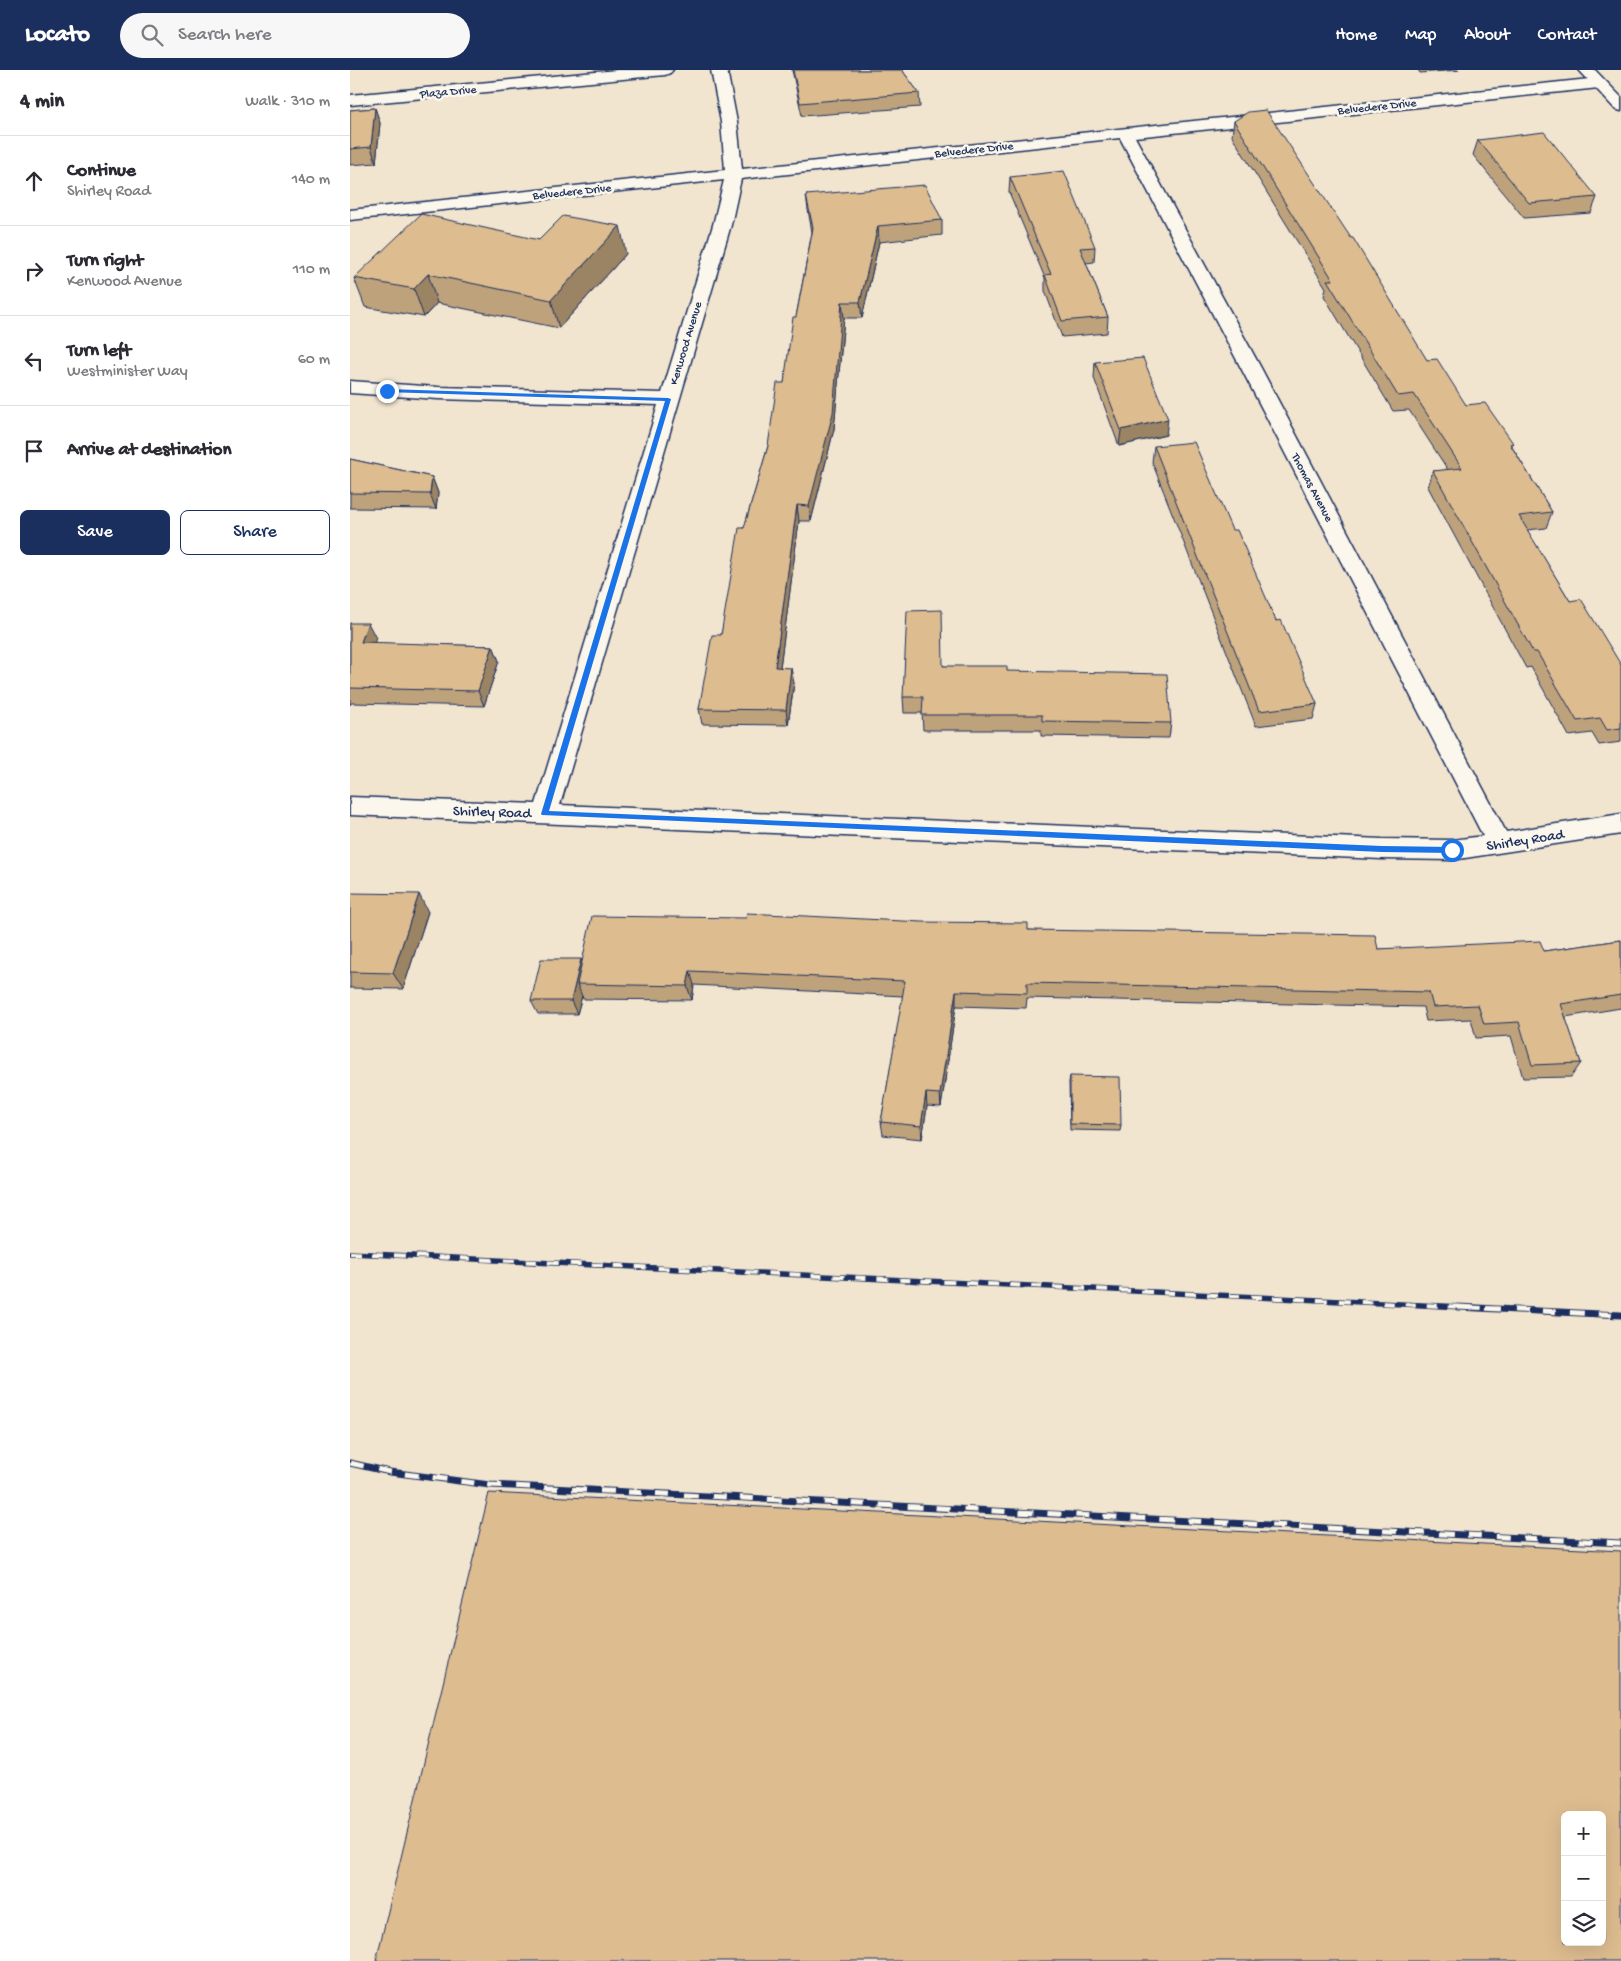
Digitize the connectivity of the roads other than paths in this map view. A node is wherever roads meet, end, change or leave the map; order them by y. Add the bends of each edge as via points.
1 (665, 70) edge
2 (719, 70) edge
3 (1587, 70) edge
4 (1599, 82) junction
5 (350, 100) edge
6 (1621, 106) edge
7 (1125, 133) junction
8 (734, 174) junction
9 (350, 215) edge
10 (350, 387) edge
11 (668, 399) junction
12 (350, 806) edge
13 (544, 814) junction
14 (1621, 824) edge
15 (1499, 843) junction

1 - 5 street, Plaza Drive
2 - 8 street, Kenwood Avenue
3 - 4 street
4 - 6 street
4 - 7 street, Belvedere Drive
7 - 8 street, Belvedere Drive
7 - 15 street, Thomas Avenue
8 - 9 street, Belvedere Drive
8 - 11 street, Kenwood Avenue via 722,224
10 - 11 street
11 - 13 street, Kenwood Avenue
12 - 13 street, Shirley Road
13 - 15 street, Shirley Road via 1382,849 1452,850
14 - 15 street, Shirley Road

